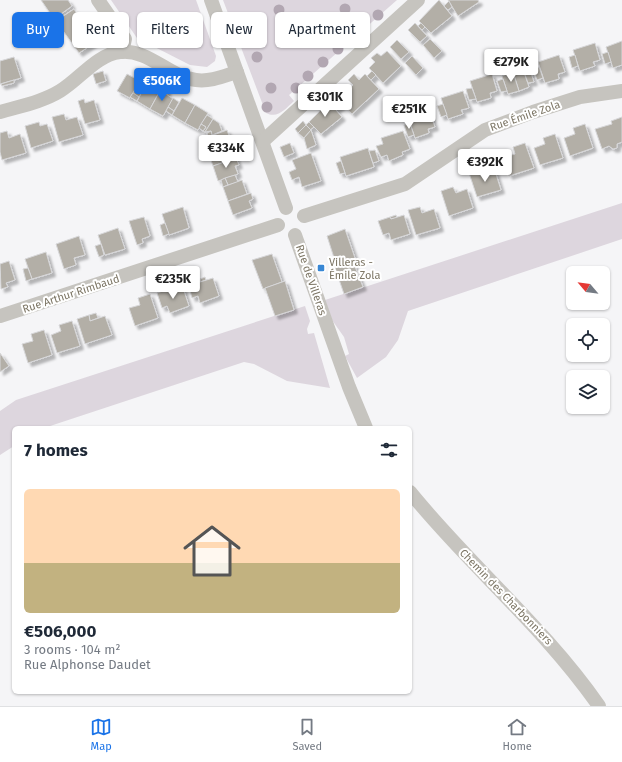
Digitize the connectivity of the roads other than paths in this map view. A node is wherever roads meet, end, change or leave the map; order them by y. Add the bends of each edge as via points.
1 (98, 0) edge
2 (212, 0) edge
3 (418, 0) edge
4 (122, 52) junction
5 (237, 72) junction
6 (622, 92) edge
7 (0, 112) edge
8 (264, 141) junction
9 (286, 208) junction
10 (304, 216) junction
11 (278, 225) junction
12 (295, 235) junction
13 (0, 316) edge
14 (365, 426) edge
15 (412, 494) edge
16 (599, 706) edge

1 - 4 street via 125,39
2 - 5 street
3 - 8 street
4 - 5 street via 144,56 183,77 196,80 211,80
4 - 7 street via 96,62 73,82 49,97
5 - 8 street
6 - 10 street, Rue Émile Zola via 580,98 485,130 405,184
8 - 9 street
9 - 10 street via 295,208
9 - 11 street via 280,213
10 - 12 street via 304,225
11 - 12 street via 283,232
11 - 13 street, Rue Arthur Rimbaud
12 - 14 street, Rue de Villeras
15 - 16 street, Chemin des Charbonniers via 556,650

